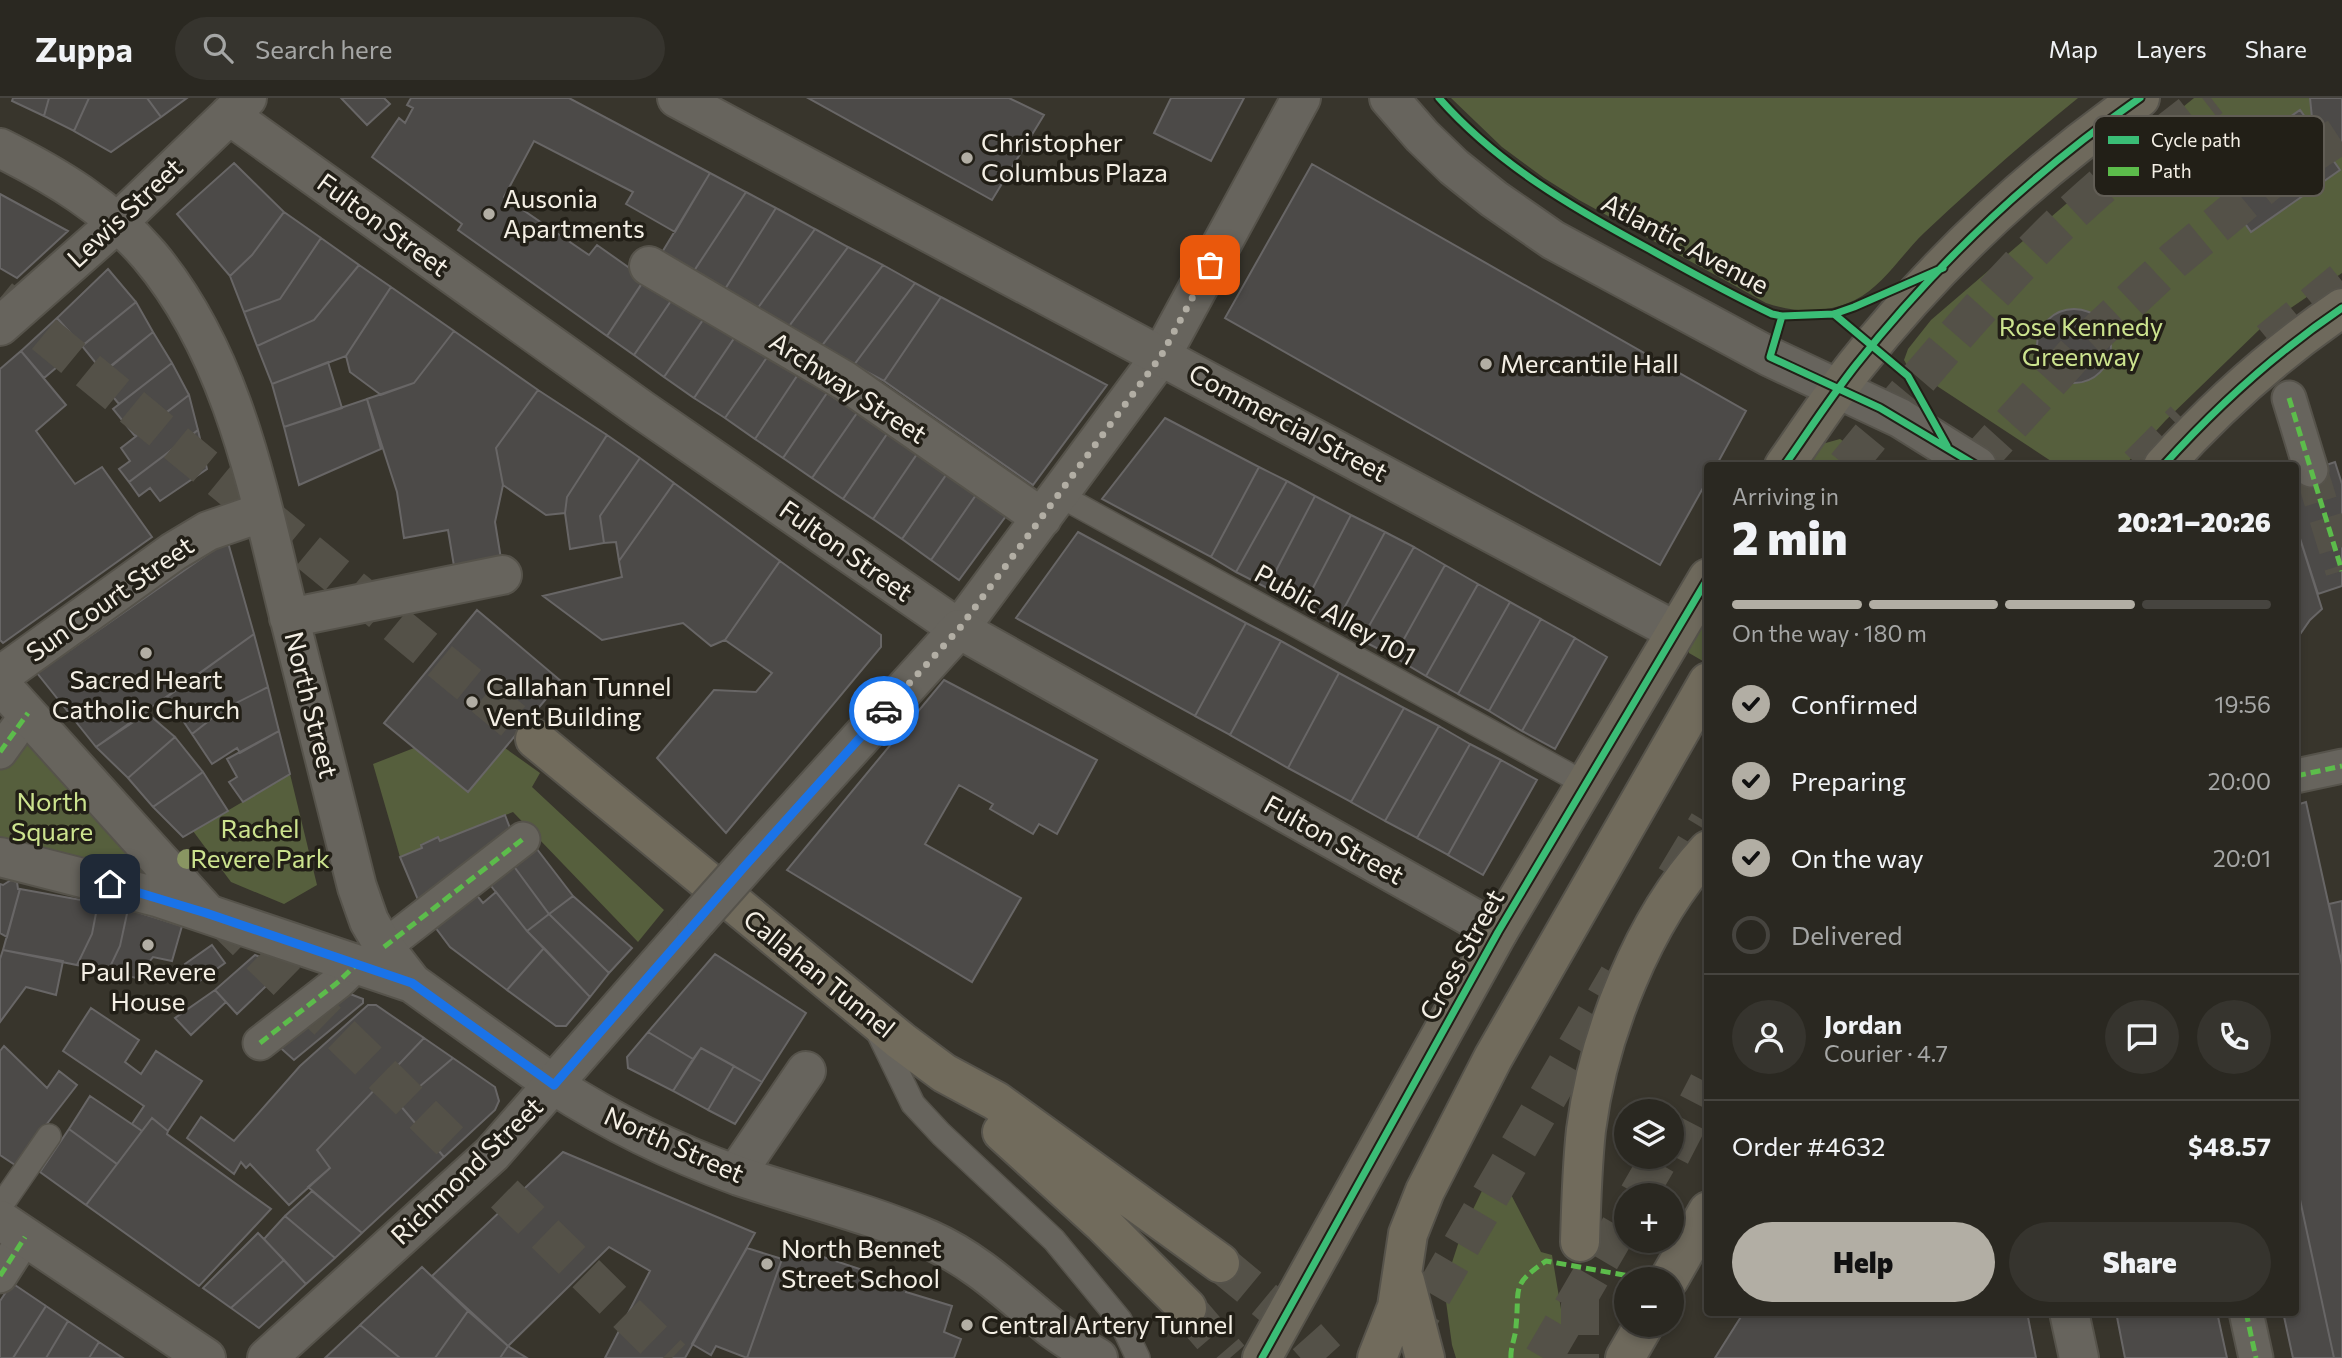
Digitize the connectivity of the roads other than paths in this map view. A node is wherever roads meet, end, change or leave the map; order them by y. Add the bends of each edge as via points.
1 (677, 98) edge
2 (1301, 98) edge
3 (1389, 98) edge
4 (2140, 98) edge
5 (238, 106) edge
6 (2116, 116) edge
7 (2094, 133) edge
8 (0, 148) edge
9 (117, 222) junction
10 (649, 266) dead end
11 (2342, 307) edge
12 (0, 326) edge
13 (1161, 356) junction
14 (1838, 389) junction
15 (2289, 398) dead end
16 (1787, 462) edge
17 (1971, 462) edge
18 (2167, 462) edge
19 (2311, 470) tunnel mouth
20 (1050, 507) junction
21 (263, 512) junction
22 (502, 575) dead end
23 (1704, 584) edge
24 (289, 618) junction
25 (959, 629) junction
26 (1675, 631) junction
27 (0, 676) edge
28 (0, 684) edge
29 (1704, 689) edge
30 (28, 713) junction
31 (535, 739) tunnel mouth
32 (0, 752) edge
33 (2342, 766) edge
34 (2299, 775) edge
35 (1584, 783) junction
36 (523, 839) dead end
37 (1704, 855) tunnel mouth
38 (0, 858) edge
39 (206, 913) junction
40 (1498, 932) junction
41 (371, 956) junction
42 (872, 1018) junction
43 (260, 1043) dead end
44 (806, 1071) dead end
45 (944, 1073) junction
46 (554, 1085) junction
47 (49, 1136) dead end
48 (736, 1174) junction
49 (0, 1207) edge
50 (1704, 1218) edge
51 (12, 1228) edge
52 (1580, 1242) dead end
53 (1220, 1263) tunnel mouth
54 (1677, 1267) edge
55 (1402, 1272) junction
56 (0, 1276) edge
57 (1187, 1308) tunnel mouth
58 (2070, 1316) edge
59 (2247, 1316) edge
60 (1637, 1337) edge
61 (206, 1358) edge
62 (267, 1358) edge
63 (1098, 1358) edge
64 (1138, 1358) edge
65 (1262, 1358) edge
66 (1377, 1358) edge
67 (1425, 1358) edge
68 (1625, 1358) edge
69 (2079, 1358) edge
70 (2256, 1358) edge

1 - 13 street, Commercial Street
2 - 13 street, Richmond Street
3 - 14 street via 1454,167 1532,226 1751,347
4 - 6 main road
5 - 9 street, Lewis Street
5 - 25 street, Fulton Street via 642,410
7 - 14 main road via 1974,236 1908,304
8 - 9 street, North Street via 78,190
9 - 12 street, Lewis Street
9 - 21 street, North Street via 149,255 196,324 233,407
10 - 20 street, Archway Street
11 - 18 main road via 2247,383
13 - 20 street, Richmond Street
13 - 26 street, Commercial Street
14 - 16 main road
14 - 17 street via 1900,418
15 - 19 street
20 - 25 street, Richmond Street
20 - 35 lane, Public Alley 101
21 - 24 street, North Street
21 - 27 street, Sun Court Street via 208,531 173,552
22 - 24 street
23 - 26 main road, Cross Street
24 - 41 street, North Street via 369,922
25 - 40 street, Fulton Street
25 - 46 street, Richmond Street, bridge
26 - 35 main road, Cross Street
28 - 30 street
29 - 55 highway via 1493,1058 1413,1218
30 - 32 street
30 - 39 street
31 - 42 highway, Callahan Tunnel
33 - 34 street
35 - 40 main road, Cross Street
36 - 41 street
37 - 52 highway via 1652,927 1608,1036 1587,1129
38 - 39 street
39 - 41 street
40 - 65 main road, Cross Street
41 - 43 street
41 - 46 street, North Street
42 - 45 highway, Callahan Tunnel
42 - 64 lane via 913,1104 1055,1240 1120,1320
44 - 48 street
45 - 53 highway via 996,1101
45 - 57 highway
46 - 48 street, North Street via 612,1119
46 - 62 street, Richmond Street via 492,1154
47 - 49 lane
48 - 63 street, North Street via 947,1248
50 - 54 main road
51 - 56 street
51 - 61 street
55 - 66 highway via 1397,1307
55 - 67 highway
58 - 69 street
59 - 70 street
60 - 68 main road

